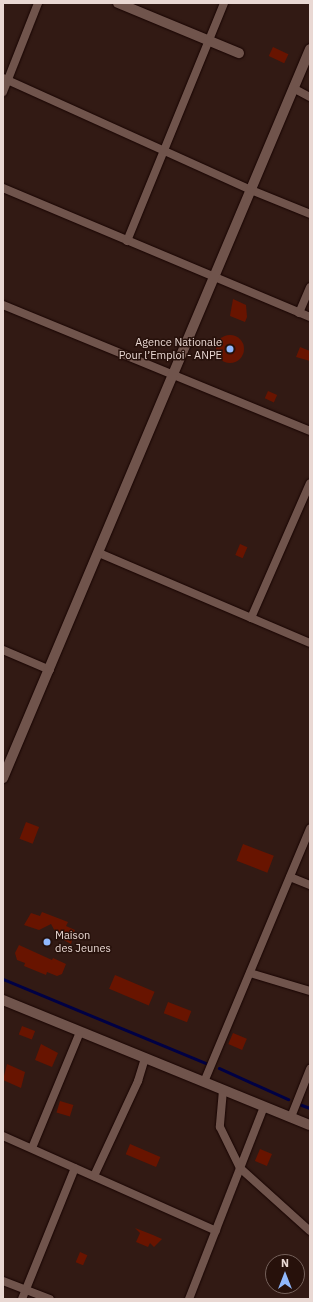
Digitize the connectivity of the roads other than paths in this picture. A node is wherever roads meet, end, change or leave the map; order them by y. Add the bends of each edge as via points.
1 (38, 3) edge
2 (118, 3) edge
3 (224, 3) edge
4 (210, 41) junction
5 (310, 48) edge
6 (239, 53) dead end
7 (6, 79) edge
8 (293, 88) junction
9 (3, 92) edge
10 (310, 97) edge
11 (164, 151) junction
12 (3, 188) edge
13 (251, 190) junction
14 (310, 214) edge
15 (127, 241) junction
16 (214, 277) junction
17 (310, 287) edge
18 (3, 305) edge
19 (299, 313) junction
20 (310, 318) edge
21 (173, 375) junction
22 (310, 431) edge
23 (310, 483) edge
24 (99, 553) junction
25 (251, 618) junction
26 (310, 643) edge
27 (3, 650) edge
28 (50, 670) junction
29 (3, 778) edge
30 (310, 828) edge
31 (290, 877) junction
32 (310, 885) edge
33 (250, 973) junction
34 (310, 991) edge
35 (3, 1000) edge
36 (80, 1032) junction
37 (145, 1058) junction
38 (310, 1069) edge
39 (204, 1082) junction
40 (223, 1090) junction
41 (264, 1107) junction
42 (291, 1116) junction
43 (310, 1125) edge
44 (3, 1136) edge
45 (32, 1148) junction
46 (75, 1168) junction
47 (240, 1168) junction
48 (94, 1176) junction
49 (216, 1231) junction
50 (310, 1231) edge
51 (3, 1281) edge
52 (26, 1290) junction
53 (22, 1299) edge
54 (50, 1299) edge
55 (189, 1299) edge

1 - 7 street
2 - 4 street
3 - 4 street
4 - 6 street
4 - 11 street
5 - 8 street
7 - 9 street
7 - 11 street
8 - 10 street
8 - 13 street
11 - 13 street
11 - 15 street
12 - 15 street
13 - 14 street
13 - 16 street
15 - 16 street
16 - 19 street
16 - 21 street
17 - 19 street
18 - 21 street
19 - 20 street
21 - 22 street
21 - 24 street
23 - 25 street
24 - 25 street
24 - 28 street
25 - 26 street
27 - 28 street
28 - 29 street
30 - 31 street
31 - 32 street
31 - 33 street
33 - 34 street
33 - 39 street
35 - 36 street
36 - 37 street
36 - 45 street
37 - 39 street
37 - 48 street via 138,1080
38 - 42 street
39 - 40 street
40 - 41 street
40 - 47 street via 220,1127
41 - 42 street
41 - 47 street
42 - 43 street
44 - 45 street
45 - 46 street
46 - 48 street
46 - 52 street
47 - 49 street
47 - 50 street
48 - 49 street
49 - 55 street
51 - 52 street
52 - 53 street
52 - 54 street

